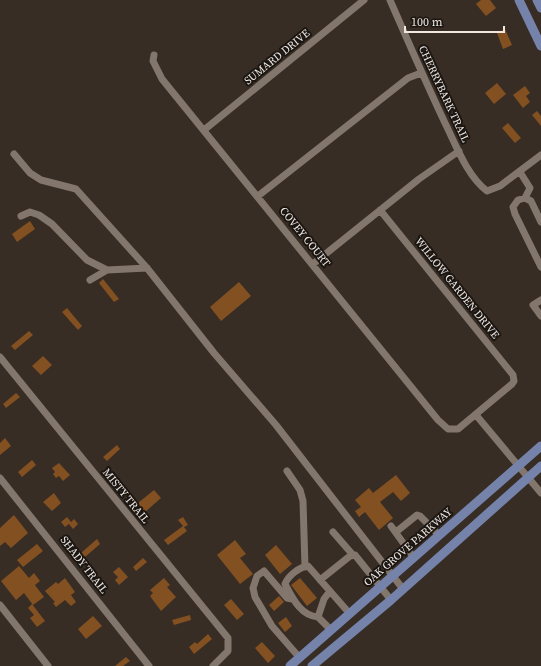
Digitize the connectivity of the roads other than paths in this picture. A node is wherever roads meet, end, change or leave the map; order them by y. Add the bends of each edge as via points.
1 (364, 0) edge
2 (390, 0) edge
3 (519, 0) edge
4 (537, 0) edge
5 (541, 8) edge
6 (541, 46) edge
7 (154, 55) dead end
8 (421, 73) junction
9 (204, 130) junction
10 (459, 151) junction
11 (14, 154) dead end
12 (541, 155) edge
13 (520, 172) junction
14 (258, 196) junction
15 (525, 198) junction
16 (380, 210) junction
17 (21, 216) dead end
18 (541, 222) edge
19 (539, 257) edge
20 (312, 264) junction
21 (541, 267) edge
22 (147, 268) junction
23 (107, 270) junction
24 (90, 280) dead end
25 (541, 300) edge
26 (541, 316) edge
27 (0, 357) edge
28 (476, 415) junction
29 (541, 446) edge
30 (520, 466) junction
31 (541, 466) edge
32 (287, 471) dead end
33 (528, 477) junction
34 (0, 478) edge
35 (541, 493) edge
36 (333, 532) dead end
37 (439, 535) junction
38 (353, 555) junction
39 (414, 558) junction
40 (305, 566) junction
41 (392, 576) junction
42 (320, 580) junction
43 (380, 587) junction
44 (403, 589) junction
45 (330, 591) junction
46 (292, 599) junction
47 (391, 600) junction
48 (0, 605) edge
49 (350, 614) junction
50 (318, 617) junction
51 (331, 630) junction
52 (299, 657) junction
53 (48, 666) edge
54 (149, 666) edge
55 (213, 666) edge
56 (290, 666) edge
57 (312, 666) edge

1 - 9 street, SUMARD DRIVE
2 - 8 street, CHERRYBARK TRAIL
3 - 6 main road
4 - 5 main road
7 - 9 street, COVEY COURT via 153,61 162,79
8 - 10 street, CHERRYBARK TRAIL
8 - 14 street via 408,78
9 - 14 street, COVEY COURT
10 - 13 street, CHERRYBARK TRAIL via 480,186 487,191 500,186
10 - 16 street
11 - 22 street via 30,173 41,180 76,189
12 - 13 street
13 - 15 street via 530,188
14 - 20 street, COVEY COURT
15 - 18 street via 531,201
15 - 19 street via 518,200 513,207
16 - 20 street
16 - 28 street, WILLOW GARDEN DRIVE via 513,375 514,381
17 - 23 street via 30,212 39,215 52,224 87,260
19 - 21 street
20 - 28 street, COVEY COURT via 438,420 448,429 458,429
22 - 23 street
22 - 41 street via 214,353 276,425
23 - 24 street
25 - 26 street via 533,304
27 - 55 street, MISTY TRAIL via 228,638 228,651 225,657
28 - 30 street
29 - 30 main road, OAK GROVE PARKWAY
30 - 33 street
30 - 37 main road, OAK GROVE PARKWAY
31 - 33 main road
32 - 40 street via 300,490 303,501
33 - 35 street
33 - 44 main road
34 - 54 street, SHADY TRAIL
36 - 38 street
37 - 39 main road, OAK GROVE PARKWAY
37 - 39 street via 417,515 393,529
38 - 42 street
38 - 43 street
39 - 41 main road, OAK GROVE PARKWAY
40 - 42 street via 308,566
40 - 46 street via 285,584
41 - 43 main road, OAK GROVE PARKWAY
41 - 44 street
42 - 45 street
43 - 47 street
43 - 49 main road, OAK GROVE PARKWAY
44 - 47 main road
45 - 49 street
45 - 50 street via 324,599
46 - 50 street via 310,616
46 - 52 street via 287,598 264,571 257,576 253,588 260,607 272,626
47 - 57 main road
48 - 53 street
49 - 51 main road, OAK GROVE PARKWAY
50 - 51 street
51 - 52 main road, OAK GROVE PARKWAY
52 - 56 main road, OAK GROVE PARKWAY

